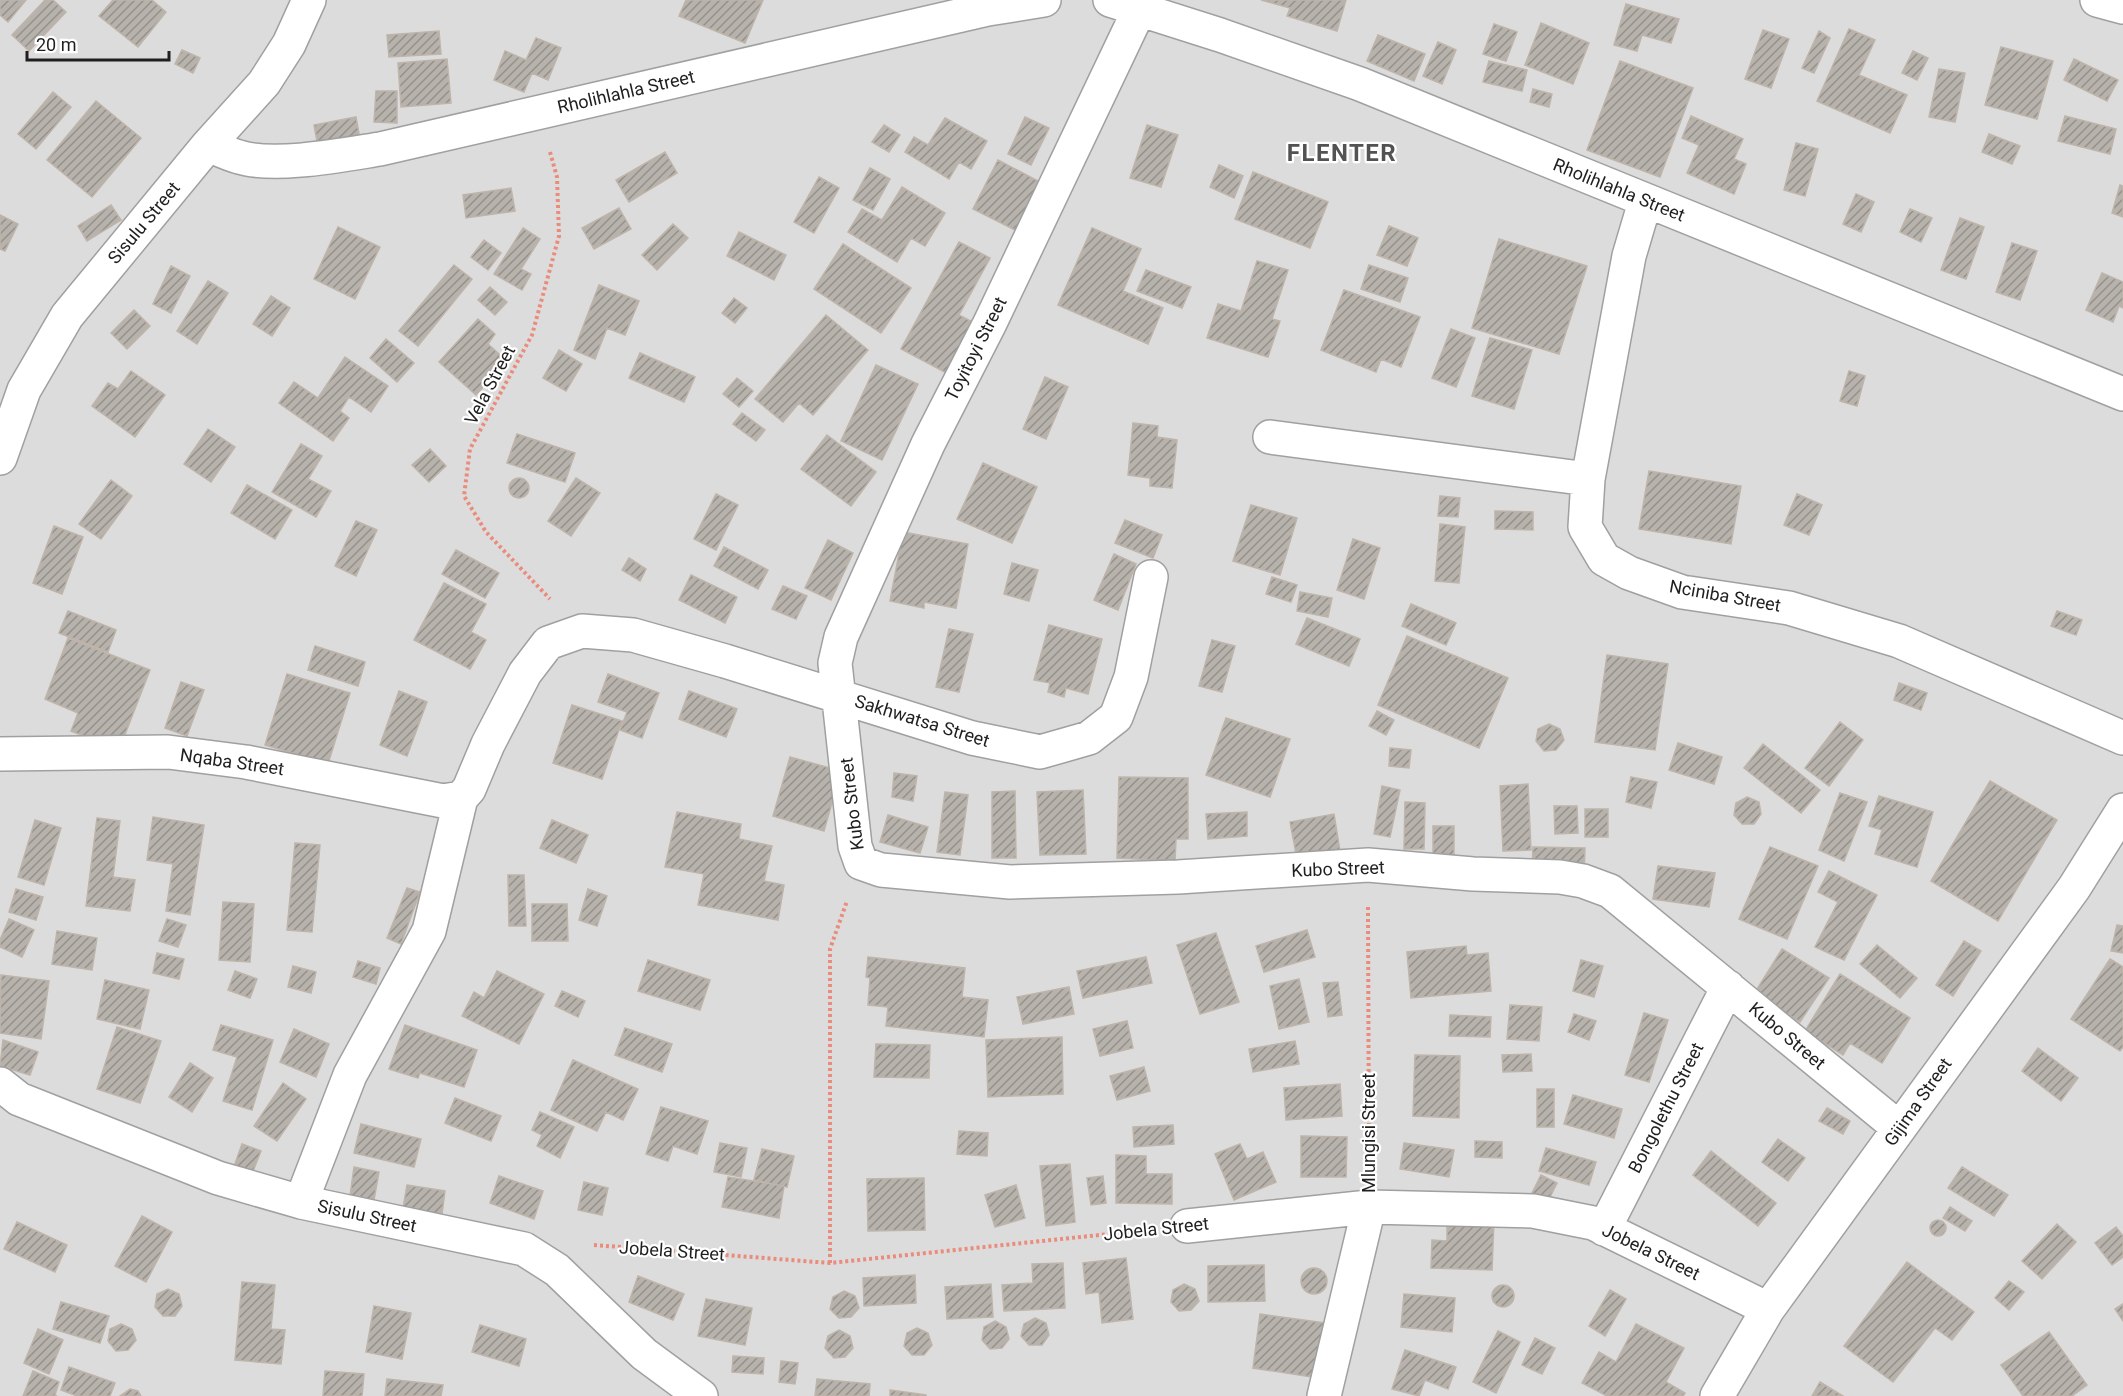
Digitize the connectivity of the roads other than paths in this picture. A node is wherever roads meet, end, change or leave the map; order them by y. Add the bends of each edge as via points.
1 (309, 0) edge
2 (1044, 0) edge
3 (2097, 0) edge
4 (1125, 4) edge
5 (2123, 7) edge
6 (208, 144) junction
7 (1645, 201) junction
8 (2123, 394) edge
9 (1270, 437) dead end
10 (0, 458) edge
11 (1588, 478) junction
12 (1151, 577) dead end
13 (839, 695) junction
14 (2123, 738) edge
15 (0, 754) edge
16 (461, 798) junction
17 (2123, 810) edge
18 (1728, 987) junction
19 (0, 1084) edge
20 (1899, 1128) junction
21 (301, 1202) junction
22 (1369, 1207) junction
23 (1187, 1226) road end
24 (1604, 1229) junction
25 (1768, 1309) junction
26 (701, 1396) edge
27 (1324, 1396) edge
28 (1717, 1396) edge

1 - 6 street, Sisulu Street via 289,44 264,83
2 - 6 street, Rholihlahla Street via 988,9 380,149 275,160 240,158
3 - 5 street
4 - 7 street, Rholihlahla Street via 1360,84
4 - 13 street, Toyitoyi Street via 990,323 928,444 841,637 835,663
6 - 10 street, Sisulu Street via 66,316 24,390
7 - 8 street, Rholihlahla Street
7 - 11 street, Nciniba Street via 1629,256
9 - 11 street
11 - 14 street, Nciniba Street via 1585,527 1604,559 1629,573 1682,592 1789,608 1899,641
12 - 13 street, Sakhwatsa Street via 1131,677 1120,707 1116,717 1089,738 1040,752 972,738
13 - 16 street, Sakhwatsa Street via 633,635 582,631 548,643 525,673 469,789
13 - 18 street, Kubo Street via 855,846 861,863 881,870 1010,882 1368,865 1583,880 1610,891
15 - 16 street, Nqaba Street via 168,752 246,762 443,801
16 - 21 street via 429,931 350,1075
17 - 20 street, Gijima Street via 2074,888
18 - 20 street, Kubo Street
18 - 24 street, Bongolethu Street
19 - 21 street, Sisulu Street via 19,1099 82,1125 218,1178
20 - 25 street, Gijima Street
21 - 26 street, Sisulu Street via 525,1249 557,1270 644,1354
22 - 23 street, Jobela Street
22 - 24 street, Jobela Street via 1533,1211 1562,1215
22 - 27 street, Mlungisi Street
24 - 25 street, Jobela Street
25 - 28 street, Gijima Street

